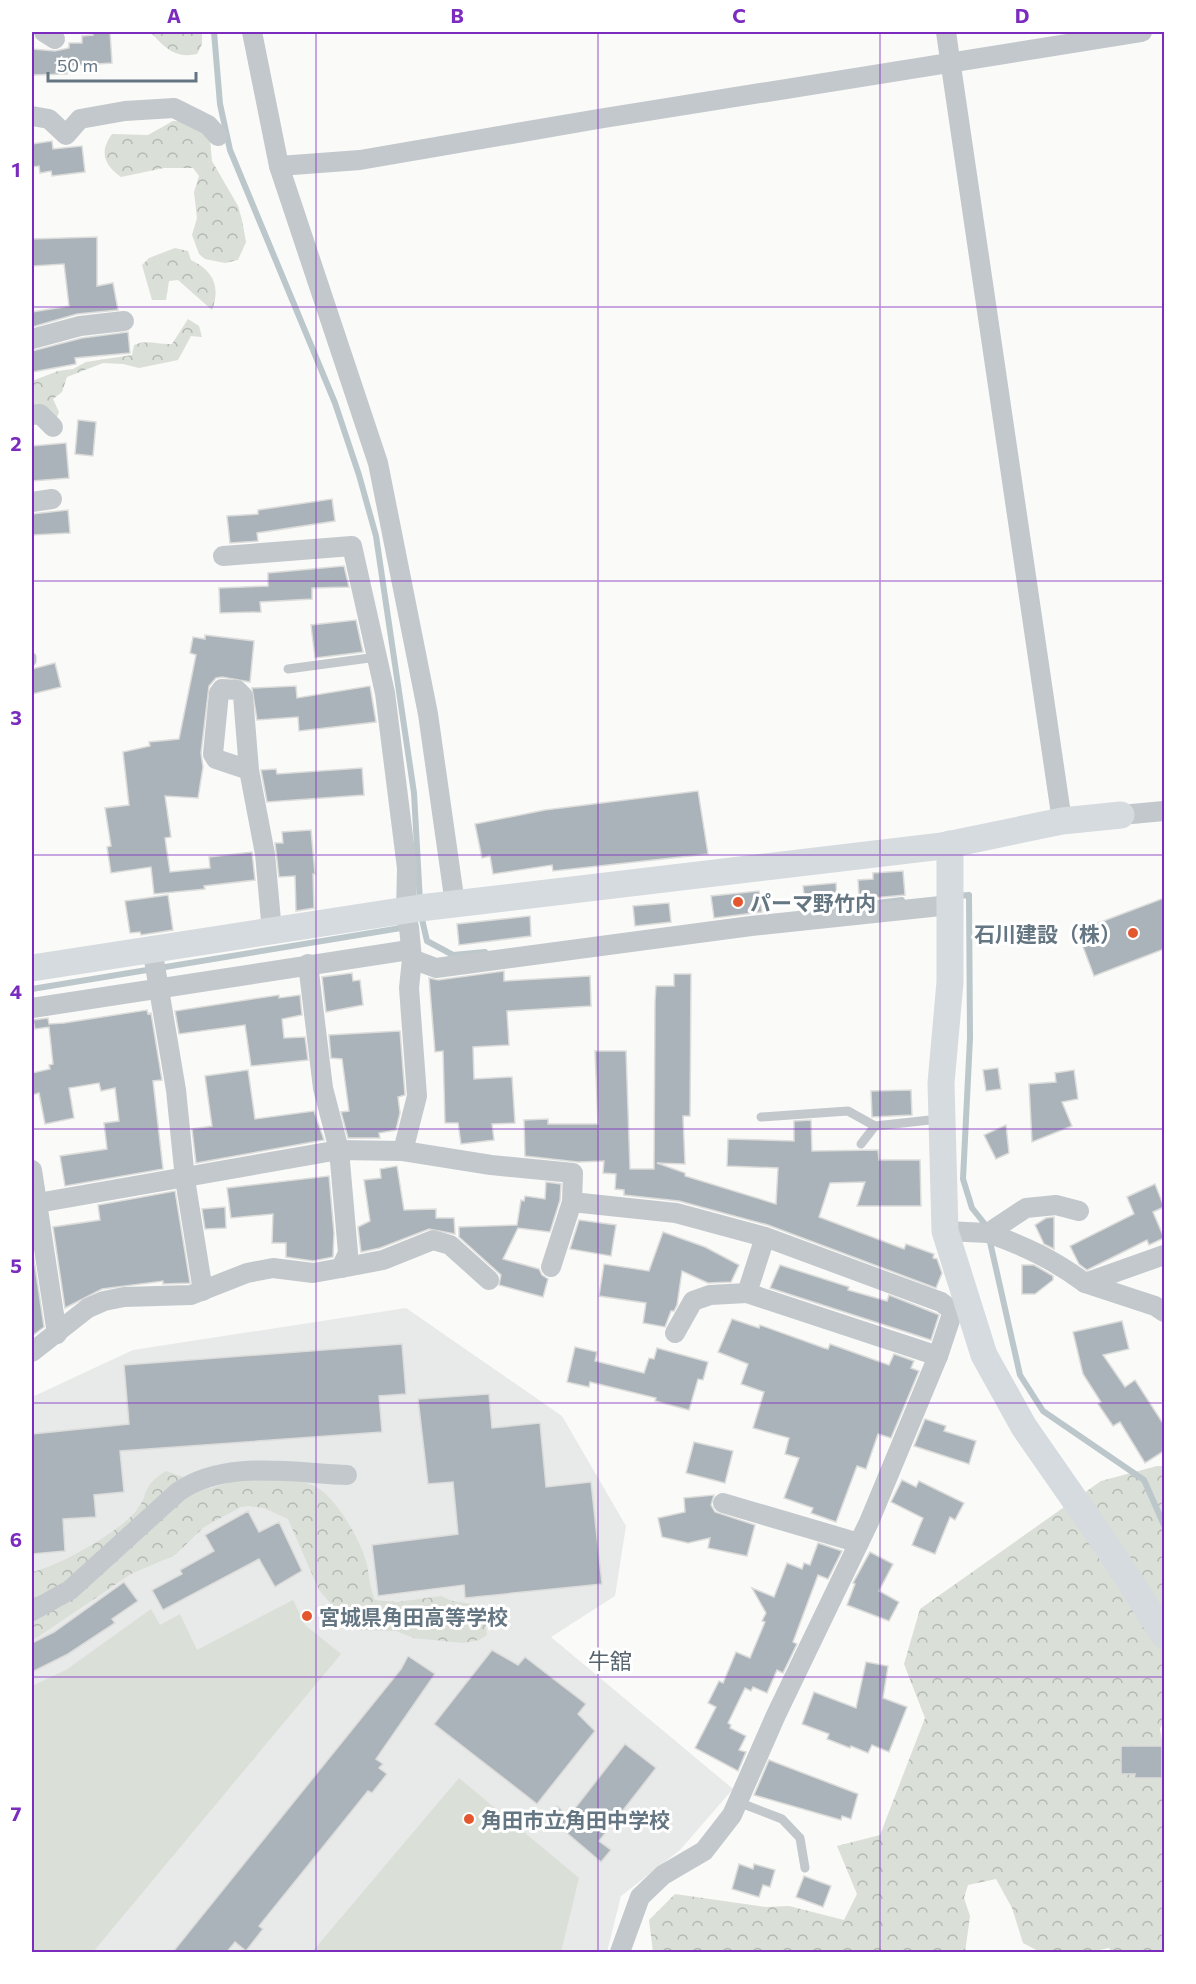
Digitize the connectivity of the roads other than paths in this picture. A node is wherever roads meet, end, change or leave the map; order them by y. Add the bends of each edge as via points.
1 (252, 32) edge
2 (946, 32) edge
3 (1142, 32) edge
4 (951, 63) junction
5 (32, 116) edge
6 (218, 136) dead end
7 (279, 166) junction
8 (124, 321) dead end
9 (32, 339) edge
10 (32, 415) edge
11 (53, 427) dead end
12 (52, 499) dead end
13 (32, 502) edge
14 (223, 556) dead end
15 (377, 657) junction
16 (288, 669) dead end
17 (249, 770) dead end
18 (1164, 811) edge
19 (1121, 815) joint
20 (1062, 822) junction
21 (950, 844) junction
22 (454, 904) junction
23 (950, 905) junction
24 (404, 911) junction
25 (272, 932) junction
26 (152, 948) junction
27 (410, 954) junction
28 (308, 963) junction
29 (32, 968) edge
30 (157, 987) junction
31 (32, 1008) edge
32 (761, 1117) dead end
33 (942, 1119) junction
34 (875, 1126) junction
35 (861, 1144) dead end
36 (339, 1150) junction
37 (404, 1151) junction
38 (32, 1170) edge
39 (185, 1179) junction
40 (572, 1202) junction
41 (34, 1204) edge
42 (1079, 1211) dead end
43 (945, 1231) junction
44 (988, 1233) junction
45 (765, 1237) junction
46 (1164, 1255) edge
47 (551, 1267) dead end
48 (340, 1268) junction
49 (489, 1280) dead end
50 (1085, 1283) junction
51 (203, 1291) junction
52 (747, 1293) junction
53 (959, 1306) junction
54 (1164, 1312) edge
55 (675, 1333) dead end
56 (57, 1334) junction
57 (32, 1352) edge
58 (938, 1356) junction
59 (347, 1475) dead end
60 (723, 1503) dead end
61 (859, 1543) junction
62 (32, 1611) edge
63 (1164, 1635) edge
64 (738, 1802) junction
65 (805, 1868) dead end
66 (620, 1953) edge

1 - 7 street
2 - 4 street
3 - 4 street
4 - 7 street via 360,160
4 - 20 street
5 - 6 street via 49,119 66,135 80,119 174,108 208,125
7 - 22 street via 378,463 428,714
8 - 9 street via 80,326
10 - 11 street via 40,414
12 - 13 street
14 - 15 street via 352,546
15 - 16 lane
15 - 24 street via 407,867
17 - 25 street via 265,854
18 - 19 street
19 - 20 street
20 - 21 street
21 - 22 street
21 - 23 street
22 - 24 street
23 - 27 street via 751,926 435,968
23 - 33 street
24 - 25 street
24 - 27 street
25 - 26 street
26 - 29 street
26 - 30 street
27 - 28 street
27 - 37 street via 417,1096
28 - 30 street
28 - 36 street via 322,1088
30 - 31 street
30 - 39 street via 176,1090
32 - 34 lane via 848,1111
33 - 34 lane
33 - 43 street
34 - 35 lane
36 - 37 street
36 - 39 street
36 - 48 street via 348,1253
37 - 40 street via 573,1173
38 - 41 street
39 - 41 street
39 - 51 street
40 - 45 street via 676,1213
40 - 47 street
41 - 56 street
42 - 44 street via 1056,1205 1026,1208
43 - 44 street
43 - 53 street
44 - 50 street via 1053,1260
45 - 52 street
45 - 53 street
46 - 50 street
48 - 49 street via 383,1260 433,1240 450,1245
48 - 51 street via 313,1273 273,1268 247,1273
50 - 54 street
51 - 56 street via 104,1301 88,1308
52 - 55 street via 710,1295 693,1301
52 - 58 street
53 - 58 street
53 - 63 street via 1024,1427
56 - 57 street
58 - 61 street
59 - 62 street via 244,1471 194,1481 70,1590
60 - 61 street
61 - 64 street
64 - 65 lane via 782,1819 800,1838
64 - 66 street via 704,1851 663,1875 640,1897

